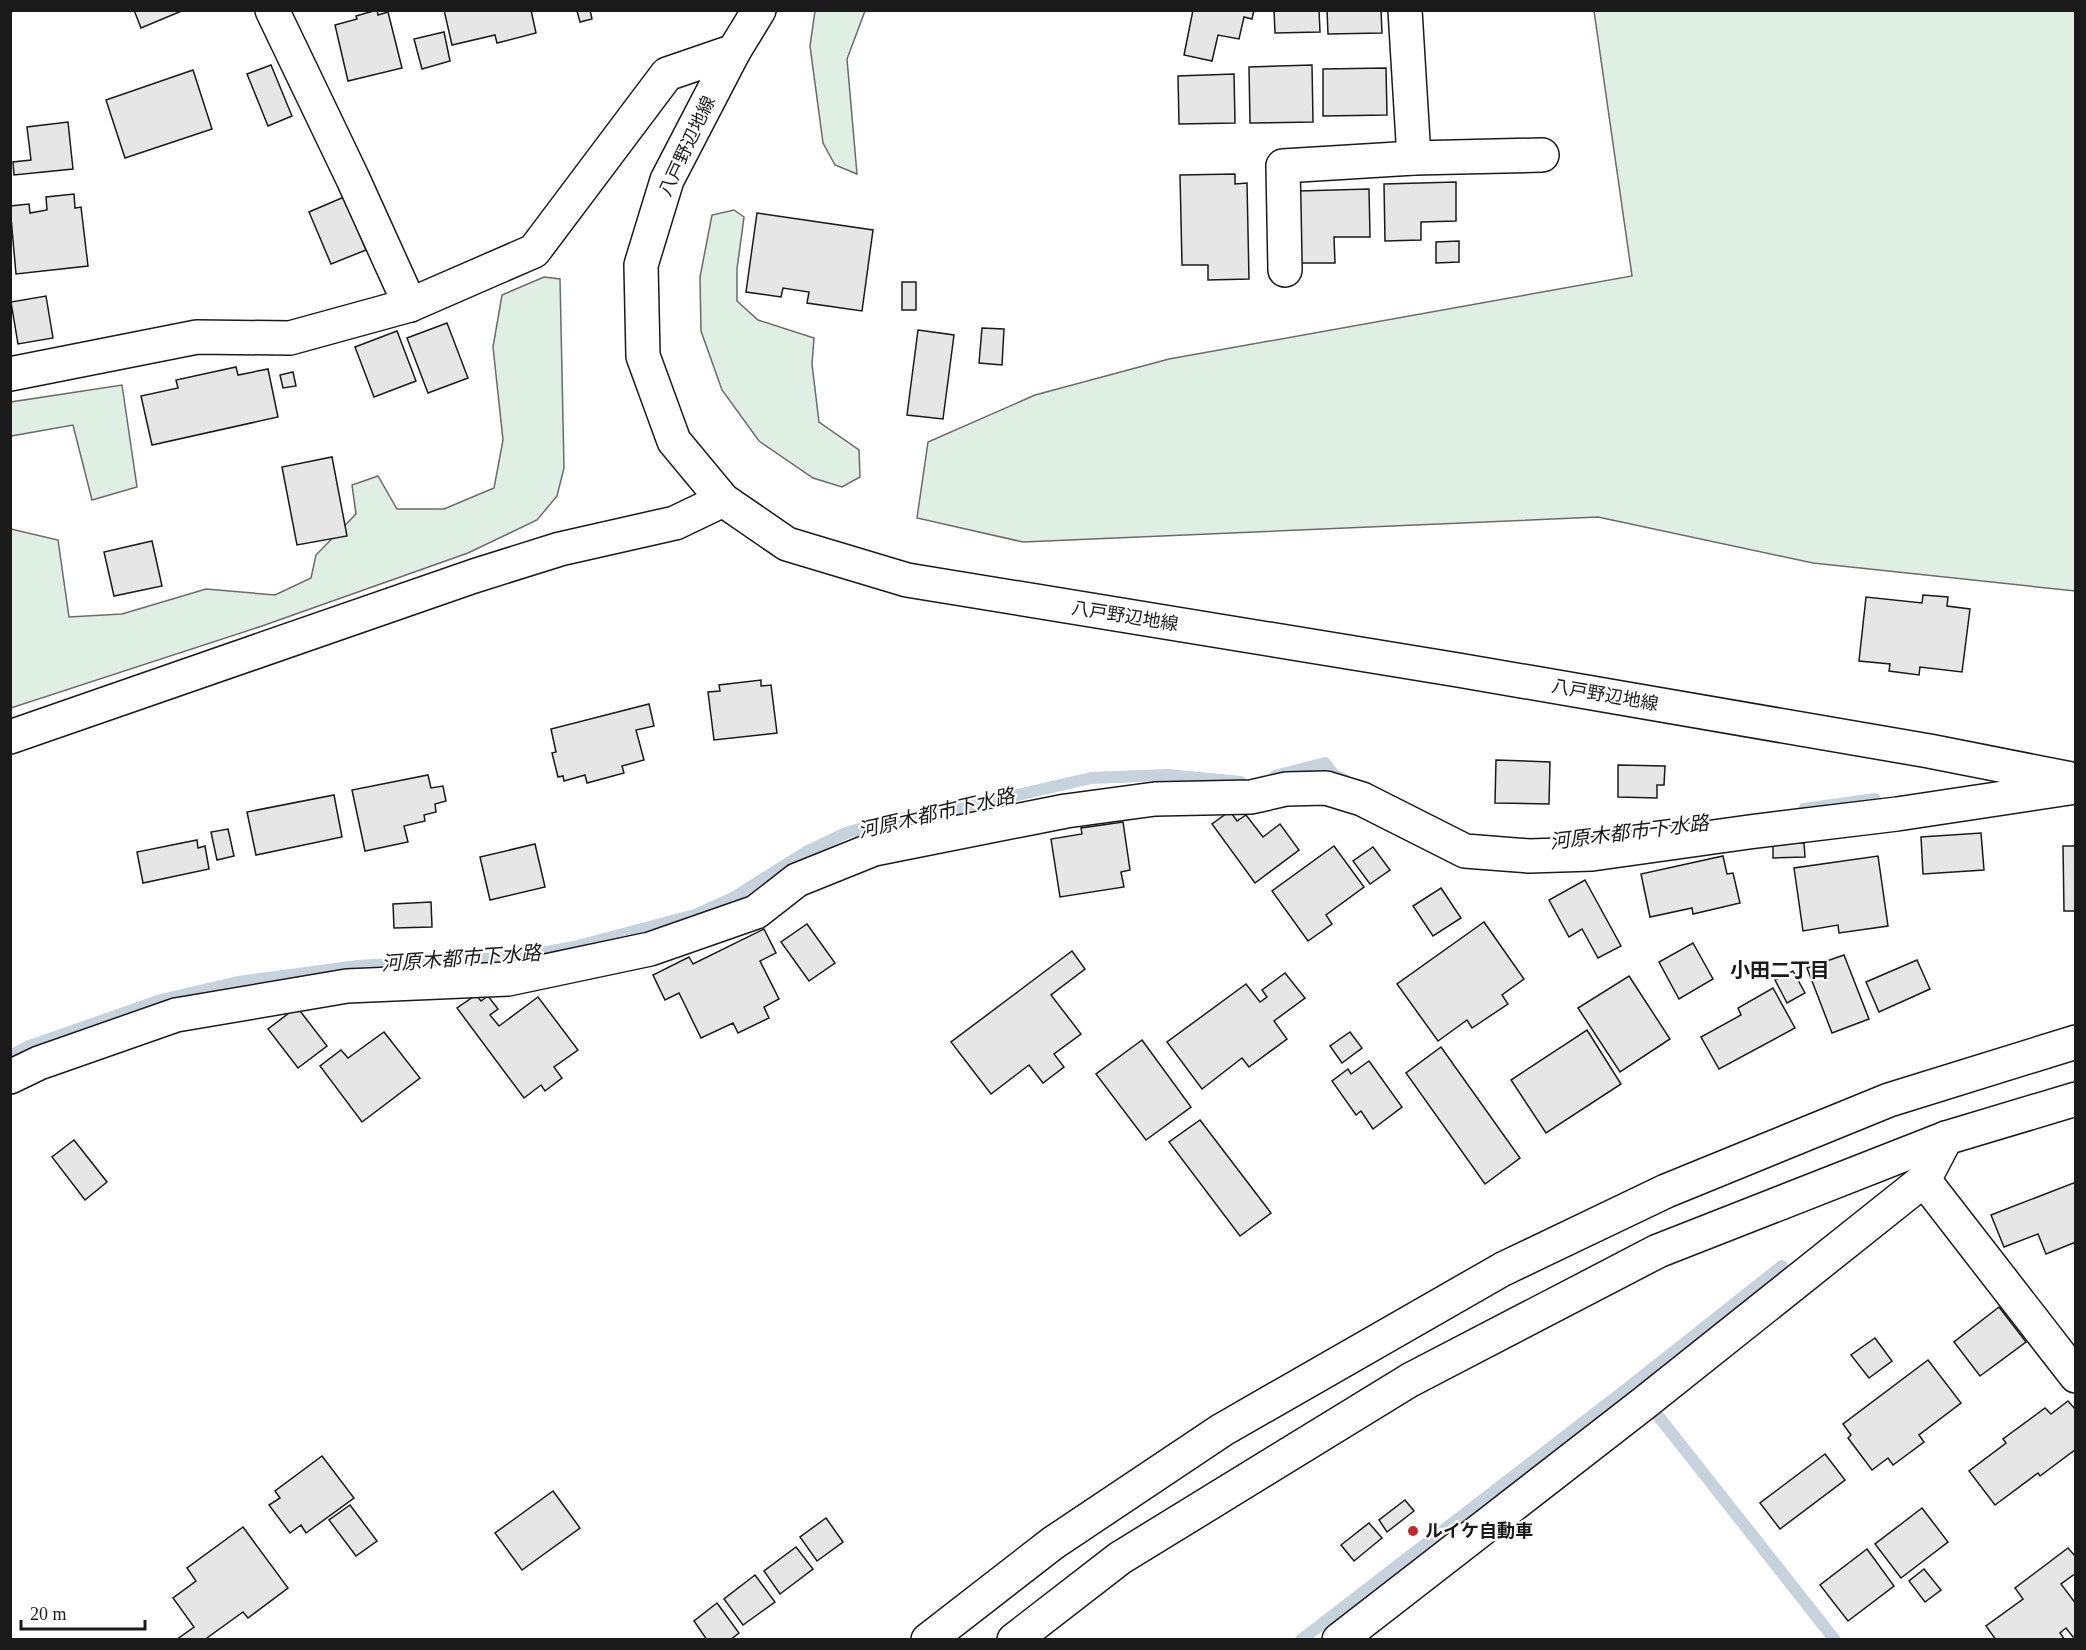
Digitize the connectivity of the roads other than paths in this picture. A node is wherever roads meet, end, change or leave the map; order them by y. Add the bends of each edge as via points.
1 (272, 10) edge
2 (759, 10) edge
3 (1405, 10) edge
4 (734, 51) junction
5 (1542, 156) dead end
6 (1414, 158) junction
7 (1285, 270) dead end
8 (410, 305) junction
9 (10, 374) edge
10 (723, 500) junction
11 (10, 737) edge
12 (2076, 780) edge
13 (2076, 787) edge
14 (2076, 1042) edge
15 (10, 1077) edge
16 (2076, 1099) edge
17 (1946, 1138) junction
18 (1924, 1180) junction
19 (2076, 1376) edge
20 (928, 1640) edge
21 (1014, 1640) edge
22 (1339, 1640) edge

1 - 8 street
2 - 4 street, 八戸野辺地線
3 - 6 street
4 - 8 street via 667,74 534,251
4 - 10 street, 八戸野辺地線 via 667,180 641,266 643,356 674,441
5 - 6 street
6 - 7 street via 1283,166
8 - 9 street via 290,338 197,337
10 - 11 street via 675,523 560,549 474,576
10 - 12 street, 八戸野辺地線 via 787,544 907,580 1458,669
13 - 15 street via 1592,854 1529,856 1465,851 1362,799 1326,788 1286,789 1251,797 1155,799 1065,811 874,849 797,880 756,912 650,949 508,980 347,986 176,1014
14 - 20 street via 1889,1100 1666,1191 1503,1269 1222,1430 1053,1543
16 - 17 street
17 - 18 street
17 - 21 street via 1658,1251 1410,1380 1119,1558
18 - 19 street
18 - 22 street

